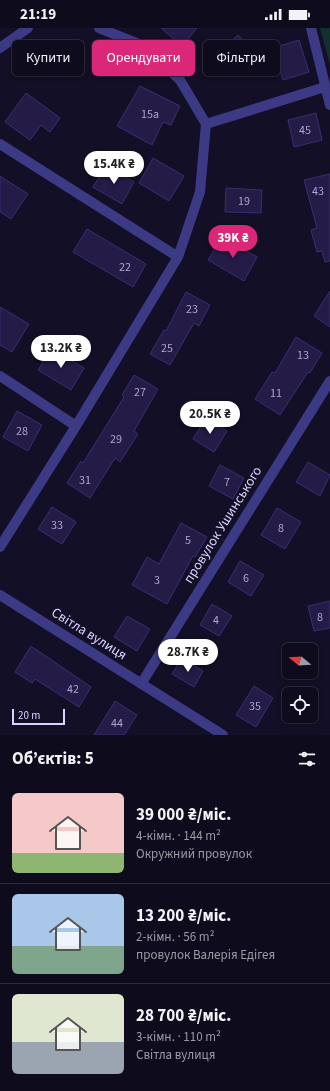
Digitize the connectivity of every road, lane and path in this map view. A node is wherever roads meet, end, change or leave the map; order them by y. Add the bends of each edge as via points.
1 (28, 28) edge
2 (99, 28) edge
3 (311, 28) edge
4 (0, 48) edge
5 (325, 87) junction
6 (330, 105) edge
7 (206, 124) junction
8 (0, 144) edge
9 (178, 257) junction
10 (0, 376) edge
11 (330, 381) edge
12 (76, 426) junction
13 (0, 547) edge
14 (0, 595) edge
15 (140, 684) junction
16 (223, 735) edge

1 - 4 street
2 - 7 street via 144,46 180,80
3 - 5 street
5 - 6 street
5 - 7 street
7 - 9 street via 200,192
8 - 9 street
9 - 12 street
10 - 12 street
11 - 15 street, провулок Ушинського
12 - 13 street
14 - 15 street, Світла вулиця
15 - 16 street, Світла вулиця

